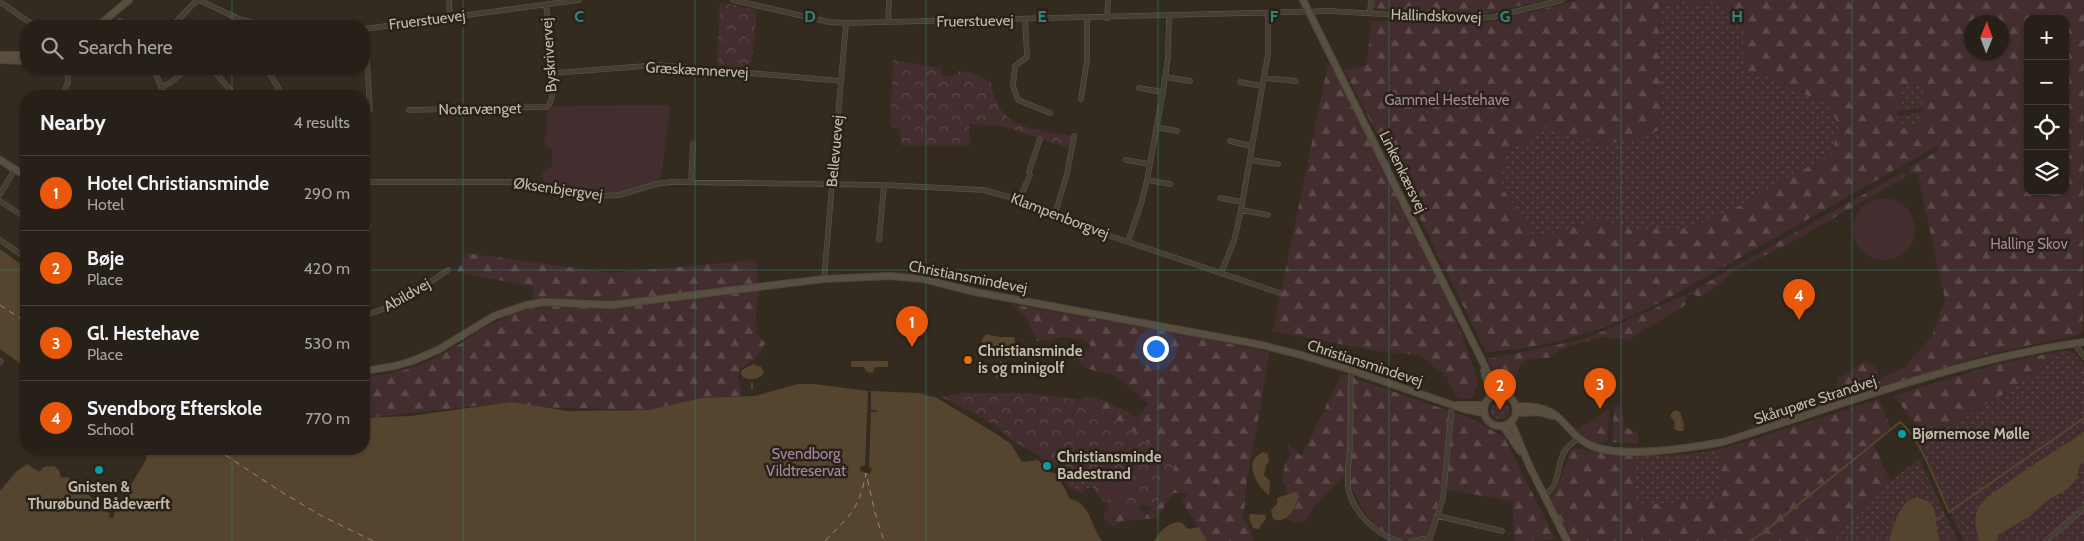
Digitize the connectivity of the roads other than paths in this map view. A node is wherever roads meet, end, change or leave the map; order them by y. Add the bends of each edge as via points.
1 (129, 0) edge
2 (198, 0) edge
3 (449, 0) edge
4 (579, 0) edge
5 (732, 0) edge
6 (889, 0) edge
7 (1108, 0) edge
8 (1303, 0) edge
9 (1371, 0) edge
10 (1562, 0) edge
11 (0, 2) edge
12 (212, 2) edge
13 (546, 5) junction
14 (1370, 12) junction
15 (1309, 13) junction
16 (1268, 14) junction
17 (1169, 16) junction
18 (450, 17) junction
19 (1087, 18) junction
20 (1107, 18) junction
21 (1025, 19) junction
22 (26, 20) edge
23 (105, 20) edge
24 (178, 20) edge
25 (239, 20) edge
26 (888, 22) junction
27 (846, 23) junction
28 (370, 28) edge
29 (0, 55) edge
30 (20, 55) edge
31 (0, 60) edge
32 (20, 60) edge
33 (554, 73) junction
34 (68, 75) edge
35 (155, 75) edge
36 (180, 75) edge
37 (217, 75) edge
38 (271, 75) edge
39 (367, 75) edge
40 (1165, 77) junction
41 (1264, 78) junction
42 (841, 81) junction
43 (1190, 81) dead end
44 (1296, 81) dead end
45 (1240, 82) dead end
46 (1262, 86) junction
47 (161, 87) junction
48 (1139, 88) dead end
49 (65, 90) edge
50 (163, 90) edge
51 (230, 90) edge
52 (280, 90) edge
53 (369, 90) edge
54 (1163, 92) junction
55 (1081, 99) dead end
56 (550, 105) joint
57 (409, 110) dead end
58 (1050, 113) dead end
59 (1156, 127) junction
60 (1177, 131) dead end
61 (1074, 136) dead end
62 (1040, 139) dead end
63 (1230, 141) dead end
64 (693, 144) dead end
65 (1251, 146) junction
66 (0, 160) edge
67 (1126, 160) dead end
68 (1250, 160) junction
69 (1149, 164) junction
70 (1278, 164) dead end
71 (15, 169) junction
72 (20, 172) edge
73 (1147, 180) junction
74 (370, 182) edge
75 (691, 182) junction
76 (832, 184) junction
77 (1170, 184) dead end
78 (884, 185) junction
79 (0, 194) edge
80 (1220, 198) dead end
81 (1019, 200) junction
82 (0, 201) edge
83 (1242, 202) junction
84 (1241, 210) junction
85 (20, 214) edge
86 (1268, 215) dead end
87 (1054, 217) junction
88 (0, 240) edge
89 (879, 240) dead end
90 (1128, 241) junction
91 (20, 254) edge
92 (448, 270) dead end
93 (1221, 273) junction
94 (824, 279) junction
95 (1280, 293) dead end
96 (370, 314) edge
97 (2084, 342) edge
98 (2074, 343) junction
99 (1480, 356) junction
100 (2084, 357) edge
101 (370, 370) edge
102 (1350, 370) junction
103 (1499, 394) junction
104 (1491, 397) junction
105 (1452, 404) junction
106 (1485, 405) junction
107 (1516, 409) junction
108 (1484, 414) junction
109 (1511, 422) junction
110 (1504, 426) junction
111 (1578, 438) junction
112 (1529, 464) junction
113 (1544, 495) junction
114 (2084, 508) edge
115 (1438, 516) junction
116 (1502, 531) dead end
117 (1429, 539) edge
118 (1399, 541) edge
119 (1410, 541) edge
120 (1567, 541) edge
121 (2046, 541) edge

1 - 23 street
2 - 12 street
2 - 24 street
3 - 18 street
4 - 13 street, Fruerstuevej
5 - 27 street, Fruerstuevej
6 - 26 street
7 - 20 street
8 - 15 street, Linkenkærsvej
9 - 14 street
10 - 14 street, Hallindskovvej via 1493,17 1466,19
11 - 22 street
12 - 25 street
13 - 18 street, Fruerstuevej
13 - 33 street, Byskrivervej
14 - 15 street, Hallindskovvej
15 - 16 street, Fruerstuevej
15 - 99 street, Linkenkærsvej
16 - 17 street, Fruerstuevej
16 - 41 street
17 - 20 street, Fruerstuevej
17 - 40 street
18 - 28 street, Fruerstuevej
19 - 20 street, Fruerstuevej
19 - 21 street, Fruerstuevej
19 - 55 street via 1087,60
21 - 26 street, Fruerstuevej
21 - 58 street via 1026,57 1015,66 1013,86 1022,103
26 - 27 street, Fruerstuevej
27 - 42 street, Bellevuevej
29 - 30 street
31 - 32 street
33 - 42 street, Græskæmnervej via 658,65
33 - 56 street, Byskrivervej
34 - 49 street
35 - 47 street
36 - 47 street
37 - 51 street
38 - 52 street
39 - 53 street
40 - 43 street
40 - 54 street
41 - 44 street
41 - 46 street
42 - 76 street, Bellevuevej
45 - 46 street
46 - 65 street
47 - 50 street
48 - 54 street
54 - 59 street
56 - 57 street, Notarvænget via 513,109
59 - 60 street
59 - 69 street
61 - 87 street
62 - 81 street
63 - 65 street
64 - 75 street
65 - 68 street
66 - 71 street
67 - 69 street
68 - 70 street
68 - 83 street
69 - 73 street
71 - 72 street
71 - 79 street
73 - 77 street
73 - 90 street
74 - 75 street, Øksenbjergvej via 520,182 597,196 619,195 656,184
75 - 76 street, Øksenbjergvej
76 - 78 street, Klampenborgvej
76 - 94 street, Bellevuevej
78 - 81 street, Klampenborgvej via 984,190
78 - 89 street
80 - 83 street
81 - 87 street, Klampenborgvej
82 - 85 street
83 - 84 street
84 - 86 street
84 - 93 street via 1234,241
87 - 90 street, Klampenborgvej
88 - 91 street
90 - 93 street, Klampenborgvej
92 - 96 street, Abildvej via 405,299
93 - 95 street, Klampenborgvej
94 - 101 street, Christiansmindevej via 611,305 544,302 526,305 494,316 421,358
94 - 102 street, Christiansmindevej via 914,277 976,292 1262,345
97 - 98 street, Skårupøre Strandvej
98 - 100 street
98 - 111 street, Skårupøre Strandvej via 1948,371 1704,446 1662,451 1608,450
99 - 103 street, Linkenkærsvej
99 - 104 street, Linkenkærsvej
102 - 105 street, Christiansmindevej
102 - 118 street via 1349,492 1358,511 1379,532
103 - 104 street
103 - 107 street via 1509,397
104 - 106 street
105 - 106 street, Christiansmindevej
105 - 108 street, Christiansmindevej
105 - 115 street
106 - 108 street
107 - 109 street
107 - 111 street, Skårupøre Strandvej via 1539,412 1561,420
108 - 110 street via 1493,425
109 - 110 street
109 - 112 street
110 - 112 street
111 - 113 street via 1564,451 1555,484
112 - 113 street
113 - 120 street
114 - 121 street
115 - 116 street
115 - 117 street
117 - 119 street

